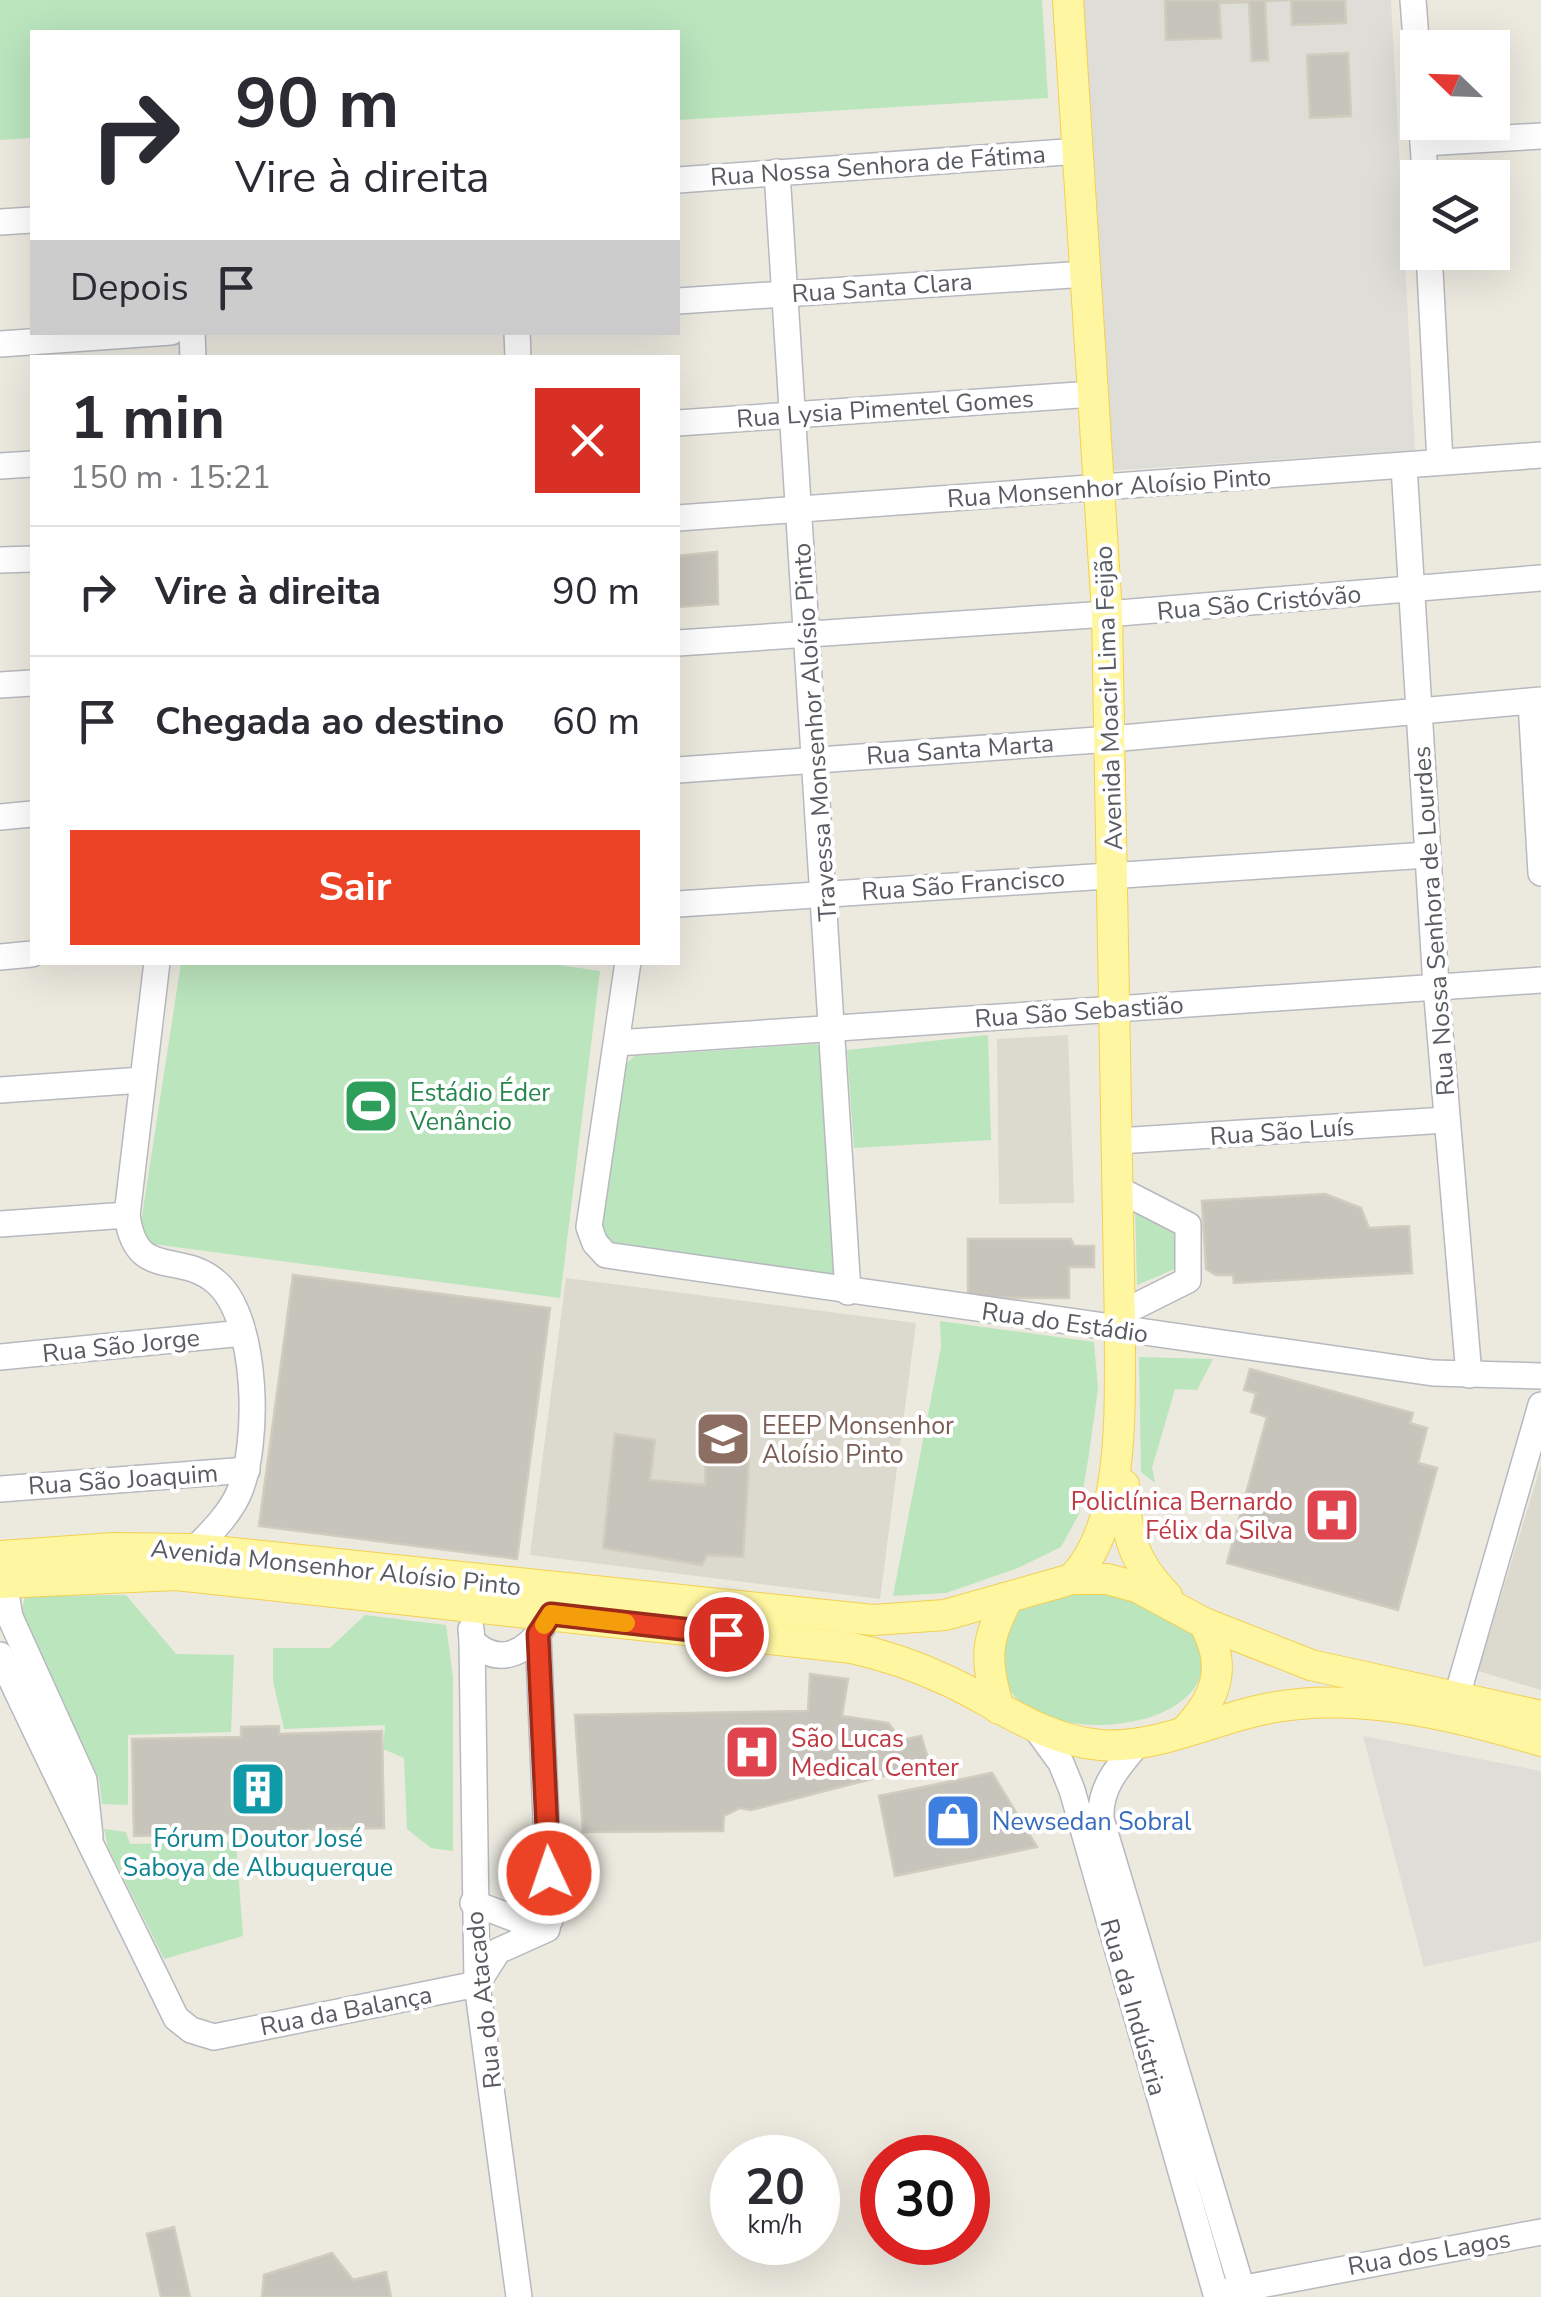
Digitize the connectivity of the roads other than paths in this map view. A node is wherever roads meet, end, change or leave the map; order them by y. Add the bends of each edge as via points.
1 (1068, 0) edge
2 (1413, 0) edge
3 (1415, 30) edge
4 (1510, 135) edge
5 (1541, 136) edge
6 (1079, 151) junction
7 (777, 172) junction
8 (680, 180) edge
9 (30, 220) edge
10 (0, 222) edge
11 (1430, 270) edge
12 (1086, 274) junction
13 (784, 294) junction
14 (680, 302) edge
15 (128, 335) edge
16 (0, 344) edge
17 (1093, 394) junction
18 (794, 416) junction
19 (680, 422) edge
20 (1541, 455) edge
21 (1440, 462) junction
22 (30, 464) edge
23 (0, 466) edge
24 (1404, 466) junction
25 (1099, 488) junction
26 (800, 510) junction
27 (680, 518) edge
28 (30, 559) edge
29 (0, 560) edge
30 (1541, 578) edge
31 (1412, 589) junction
32 (1107, 614) junction
33 (807, 634) junction
34 (680, 643) edge
35 (30, 683) edge
36 (0, 684) edge
37 (1536, 700) edge
38 (1418, 709) junction
39 (1112, 739) junction
40 (813, 760) junction
41 (680, 770) edge
42 (30, 814) edge
43 (0, 816) edge
44 (1428, 855) junction
45 (1541, 873) edge
46 (1114, 874) junction
47 (823, 894) junction
48 (680, 904) edge
49 (30, 954) edge
50 (0, 957) edge
51 (157, 965) edge
52 (628, 965) edge
53 (1541, 980) edge
54 (1436, 986) junction
55 (1116, 1008) junction
56 (834, 1029) junction
57 (618, 1043) junction
58 (142, 1080) junction
59 (0, 1090) edge
60 (1446, 1120) junction
61 (1118, 1141) junction
62 (1118, 1188) junction
63 (127, 1215) junction
64 (0, 1224) edge
65 (848, 1292) junction
66 (1120, 1322) junction
67 (243, 1333) junction
68 (0, 1357) edge
69 (1469, 1376) junction
70 (1541, 1376) edge
71 (1120, 1398) junction
72 (1541, 1406) edge
73 (247, 1470) junction
74 (0, 1489) edge
75 (195, 1549) junction
76 (1, 1574) edge
77 (1072, 1579) junction
78 (1009, 1597) junction
79 (471, 1605) junction
80 (1176, 1605) junction
81 (1204, 1623) junction
82 (545, 1624) junction
83 (472, 1641) junction
84 (0, 1654) edge
85 (1457, 1696) junction
86 (999, 1710) junction
87 (1541, 1716) edge
88 (1034, 1727) junction
89 (1184, 1732) junction
90 (1140, 1741) junction
91 (1541, 1741) edge
92 (90, 1840) junction
93 (473, 1903) junction
94 (550, 1920) junction
95 (478, 1984) junction
96 (1541, 2232) edge
97 (1219, 2293) edge
98 (519, 2297) edge

1 - 6 main road, Avenida Moacir Lima Feijão
2 - 3 street
4 - 5 street
6 - 7 street, Rua Nossa Senhora de Fátima
6 - 12 main road, Avenida Moacir Lima Feijão
7 - 8 street, Rua Nossa Senhora de Fátima
7 - 13 street, Travessa Monsenhor Aloísio Pinto
9 - 10 street
11 - 21 street
12 - 13 street, Rua Santa Clara
12 - 17 main road, Avenida Moacir Lima Feijão
13 - 14 street, Rua Santa Clara
13 - 18 street, Travessa Monsenhor Aloísio Pinto
15 - 16 street
17 - 18 street, Rua Lysia Pimentel Gomes
17 - 25 main road, Avenida Moacir Lima Feijão
18 - 19 street, Rua Lysia Pimentel Gomes
18 - 26 street, Travessa Monsenhor Aloísio Pinto
20 - 21 street, Rua Monsenhor Aloísio Pinto
21 - 24 street, Rua Monsenhor Aloísio Pinto
22 - 23 street
24 - 25 street, Rua Monsenhor Aloísio Pinto
24 - 31 street, Rua Nossa Senhora de Lourdes
25 - 26 street, Rua Monsenhor Aloísio Pinto
25 - 32 main road, Avenida Moacir Lima Feijão
26 - 27 street, Rua Monsenhor Aloísio Pinto
26 - 33 street, Travessa Monsenhor Aloísio Pinto
28 - 29 street
30 - 31 street, Rua São Cristóvão
31 - 32 street, Rua São Cristóvão
31 - 38 street, Rua Nossa Senhora de Lourdes
32 - 33 street, Rua São Cristóvão
32 - 39 main road, Avenida Moacir Lima Feijão
33 - 34 street, Rua São Cristóvão
33 - 40 street, Travessa Monsenhor Aloísio Pinto
35 - 36 street
37 - 38 street, Rua Santa Marta
37 - 45 street
38 - 39 street, Rua Santa Marta
38 - 44 street, Rua Nossa Senhora de Lourdes
39 - 40 street, Rua Santa Marta
39 - 46 main road, Avenida Moacir Lima Feijão
40 - 41 street, Rua Santa Marta
40 - 47 street, Travessa Monsenhor Aloísio Pinto
42 - 43 street
44 - 46 street, Rua São Francisco
44 - 54 street, Rua Nossa Senhora de Lourdes
46 - 47 street, Rua São Francisco
46 - 55 main road, Avenida Moacir Lima Feijão
47 - 48 street, Rua São Francisco
47 - 56 street, Travessa Monsenhor Aloísio Pinto
49 - 50 street
51 - 58 street
52 - 57 street
53 - 54 street, Rua São Sebastião
54 - 55 street, Rua São Sebastião
54 - 60 street, Rua Nossa Senhora de Lourdes
55 - 56 street, Rua São Sebastião
55 - 61 main road, Avenida Moacir Lima Feijão
56 - 57 street, Rua São Sebastião
56 - 65 street, Travessa Monsenhor Aloísio Pinto
57 - 65 street, Rua do Estádio via 589,1227 594,1244 606,1254
58 - 59 street
58 - 63 street
60 - 61 street, Rua São Luís
60 - 69 street, Rua Nossa Senhora de Lourdes
61 - 62 main road, Avenida Moacir Lima Feijão
62 - 66 main road, Avenida Moacir Lima Feijão
62 - 66 street via 1188,1225 1188,1280
63 - 64 street
63 - 67 street via 130,1236 150,1259 216,1282
65 - 66 street, Rua do Estádio
66 - 69 street, Rua do Estádio
66 - 71 main road, Avenida Moacir Lima Feijão
67 - 68 street, Rua São Jorge
67 - 73 street via 252,1392
69 - 70 street, Rua do Estádio
71 - 77 main road via 1110,1506 1086,1564
71 - 80 main road via 1126,1534 1148,1576
72 - 85 street
73 - 74 street, Rua São Joaquim
73 - 75 street via 229,1512
75 - 76 main road, Avenida Monsenhor Aloísio Pinto via 113,1548
75 - 78 main road, Avenida Monsenhor Aloísio Pinto via 836,1618 916,1620
76 - 79 main road, Avenida Monsenhor Aloísio Pinto via 176,1574
76 - 92 street via 10,1617 84,1780
77 - 78 main road, Avenida Monsenhor Aloísio Pinto
77 - 80 main road, Avenida Monsenhor Aloísio Pinto via 1107,1579
78 - 86 main road via 989,1638
79 - 82 main road, Avenida Monsenhor Aloísio Pinto
79 - 83 street, Rua do Atacado
80 - 81 main road, Avenida Monsenhor Aloísio Pinto
81 - 85 main road, Avenida Monsenhor Aloísio Pinto via 1310,1666
81 - 89 main road via 1216,1651 1215,1692
82 - 83 street via 523,1651 503,1656
82 - 86 main road, Avenida Monsenhor Aloísio Pinto via 874,1653 948,1681
82 - 94 street
83 - 93 street, Rua do Atacado
84 - 92 street
85 - 87 main road, Avenida Monsenhor Aloísio Pinto
86 - 88 main road, Avenida Monsenhor Aloísio Pinto
88 - 90 main road, Avenida Monsenhor Aloísio Pinto via 1099,1745
88 - 97 street, Rua da Indústria via 1072,1790
89 - 90 main road, Avenida Monsenhor Aloísio Pinto
89 - 91 main road, Avenida Monsenhor Aloísio Pinto via 1277,1707 1348,1702
90 - 97 street, Rua da Indústria via 1107,1785 1101,1819
92 - 95 street, Rua da Balança via 176,2018 191,2030 214,2037
93 - 94 street via 518,1920
93 - 95 street, Rua do Atacado
94 - 95 street via 546,1929 498,1951
95 - 98 street, Rua do Atacado
96 - 97 street, Rua dos Lagos

